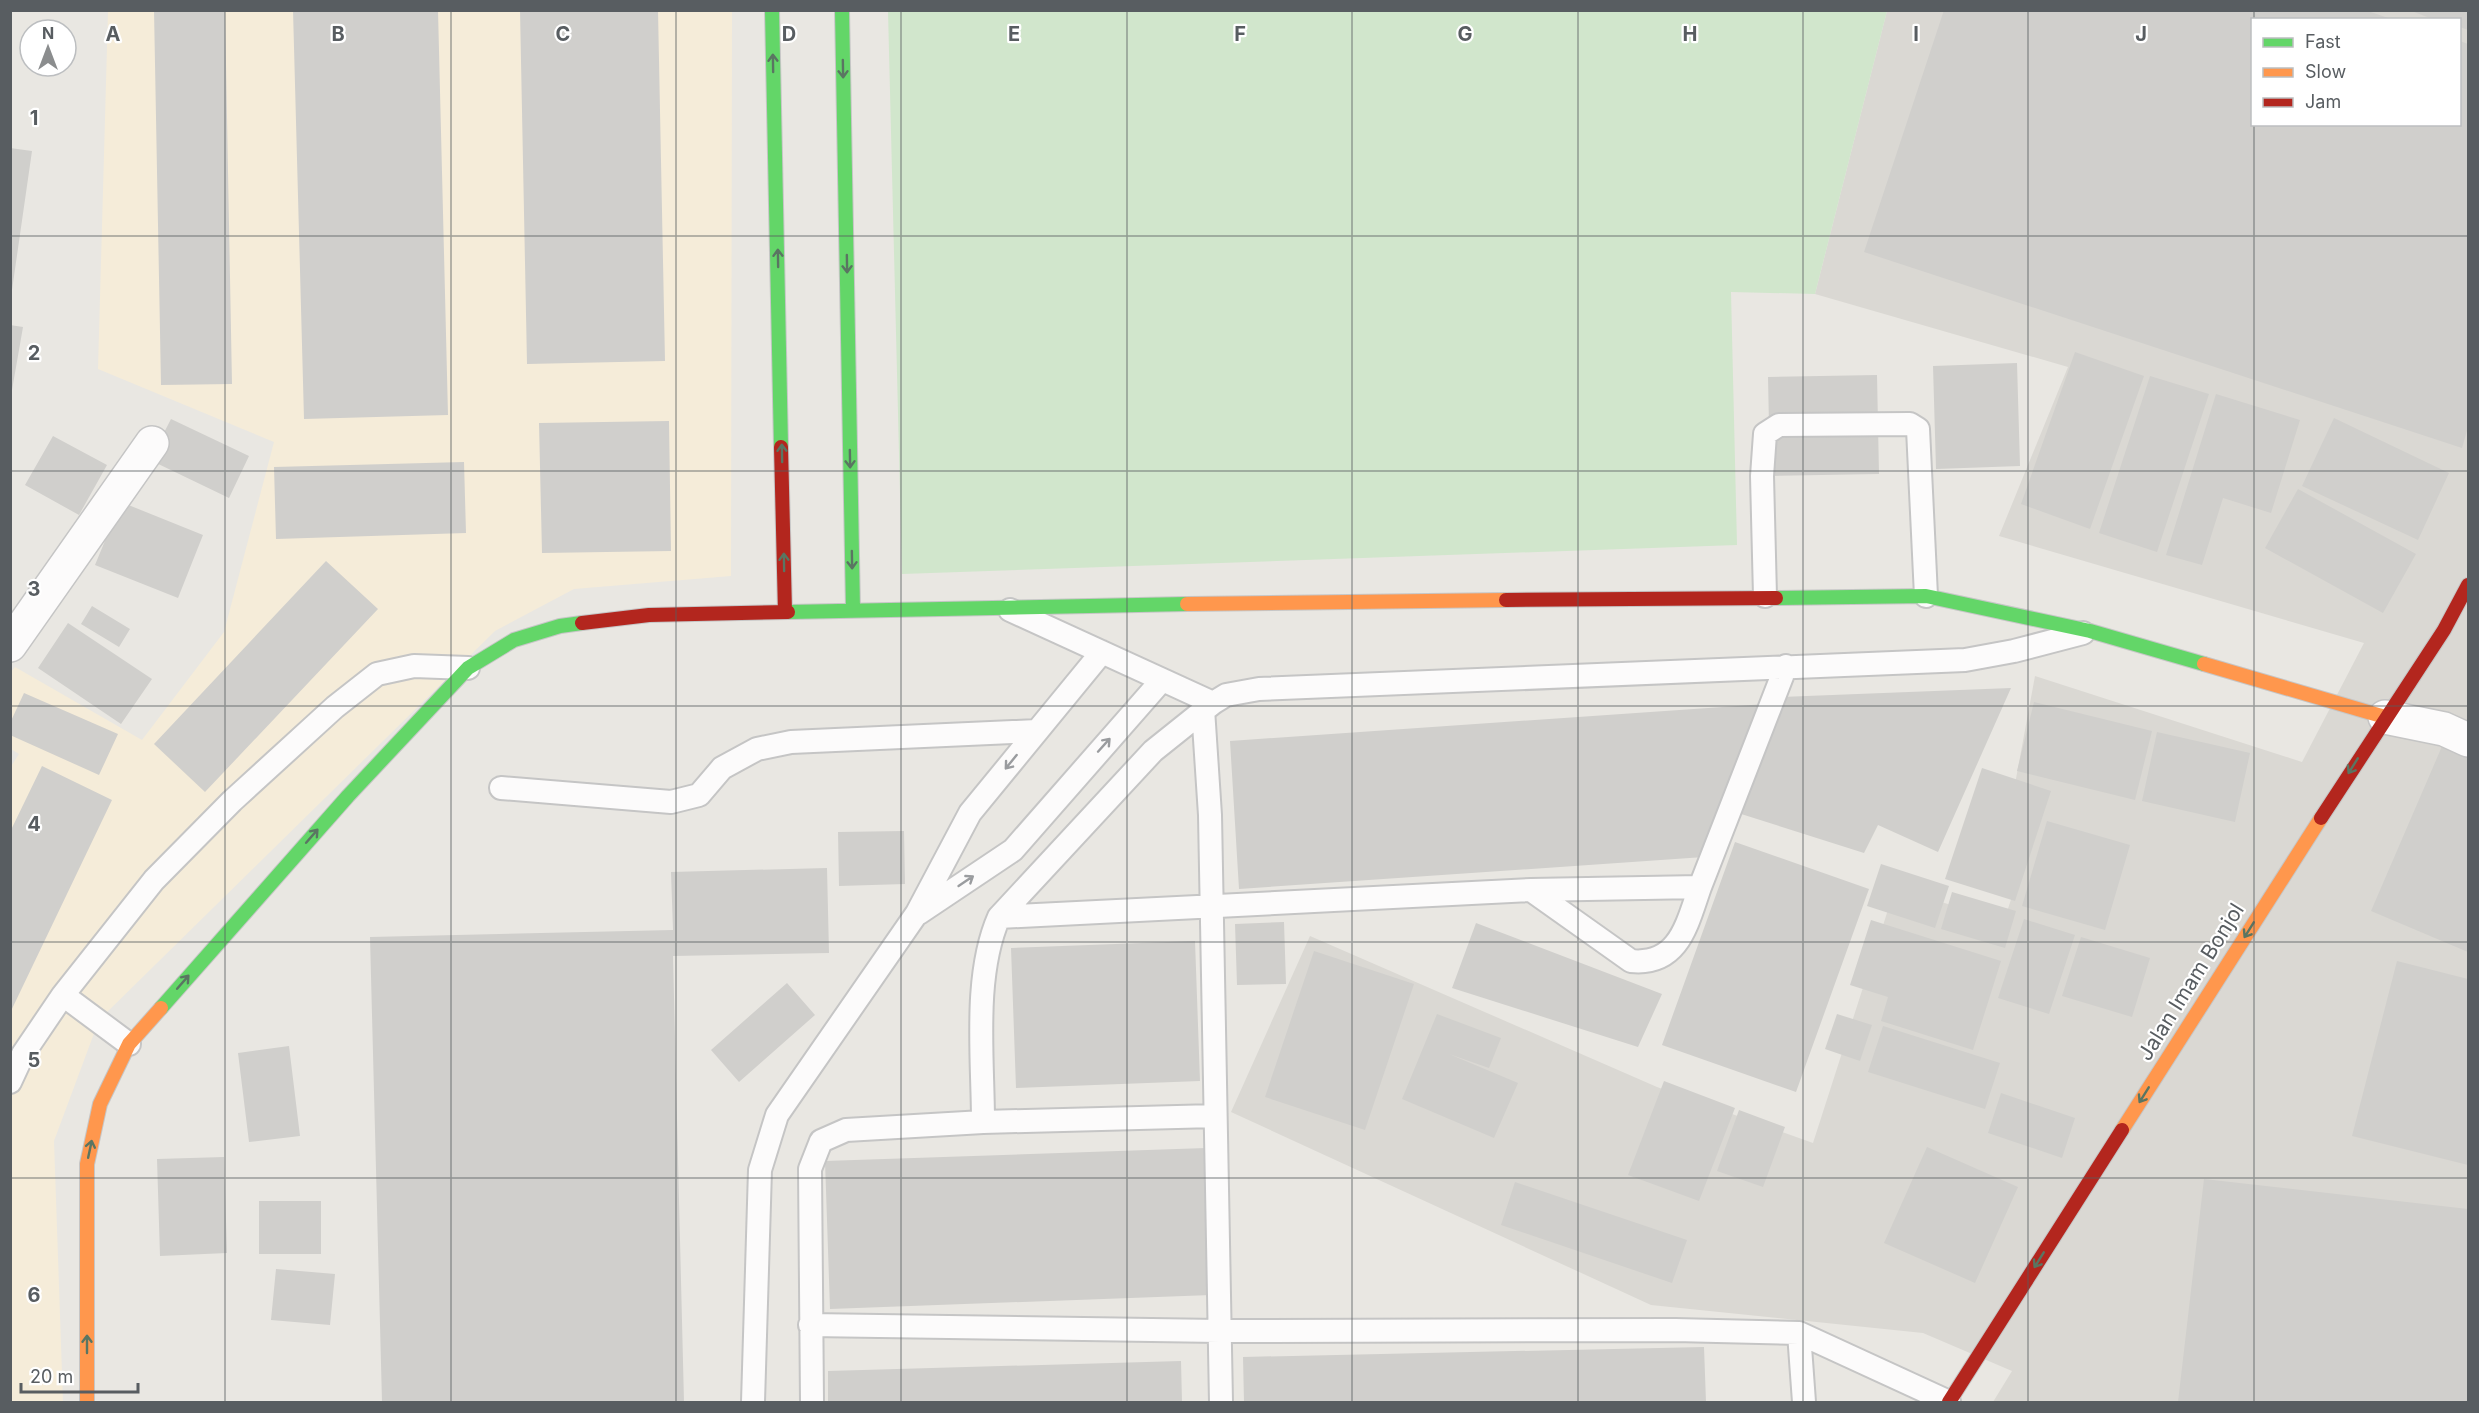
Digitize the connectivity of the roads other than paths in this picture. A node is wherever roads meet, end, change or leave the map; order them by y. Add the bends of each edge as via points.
1 (772, 10) edge
2 (842, 10) edge
3 (152, 443) dead end
4 (2469, 585) edge
5 (1765, 596) junction
6 (1926, 596) junction
7 (1003, 607) junction
8 (853, 610) junction
9 (785, 612) junction
10 (2090, 631) junction
11 (10, 645) edge
12 (1102, 652) junction
13 (1786, 666) junction
14 (468, 668) junction
15 (1162, 680) junction
16 (1208, 706) junction
17 (2385, 717) junction
18 (1037, 731) junction
19 (2469, 740) edge
20 (501, 788) dead end
21 (1700, 887) junction
22 (1531, 890) junction
23 (1211, 906) junction
24 (917, 914) junction
25 (999, 917) junction
26 (63, 995) junction
27 (129, 1044) junction
28 (10, 1082) edge
29 (1215, 1116) junction
30 (983, 1122) junction
31 (810, 1325) junction
32 (1219, 1331) junction
33 (1799, 1333) junction
34 (87, 1402) edge
35 (753, 1402) edge
36 (812, 1402) edge
37 (1221, 1402) edge
38 (1804, 1402) edge
39 (1949, 1402) edge

9 -> 1 street
2 -> 8 street
3 - 11 street
4 - 17 street, Jalan Imam Bonjol via 2444,630
5 - 6 street
5 - 6 lane via 1765,434 1779,425 1910,424 1918,429
5 - 7 street
6 - 10 street
7 - 8 street
7 - 12 lane
8 - 9 street
9 - 14 street via 649,615 560,626 514,640
10 - 13 lane via 1965,660
10 - 17 street
12 - 15 lane
12 - 18 lane
13 - 16 lane via 1259,689 1226,695
13 - 21 lane
14 - 26 lane via 414,666 377,674 335,707 232,801 154,880
27 -> 14 street via 348,796
15 - 16 lane
24 -> 15 lane via 1013,850
16 - 23 lane
16 - 25 lane via 1153,752
17 - 19 street via 2444,729
17 -> 39 street, Jalan Imam Bonjol
18 - 20 lane via 791,742 757,750 722,768 699,795 671,802
18 -> 24 lane via 970,813
21 - 22 lane
21 - 22 lane via 1676,946 1646,963 1631,961
22 - 23 lane
23 - 25 lane
23 - 29 lane
24 - 35 lane via 777,1115 760,1170
25 - 30 lane via 989,939 983,986
26 - 27 lane
26 - 28 lane via 22,1054
34 -> 27 street via 87,1164 100,1104
29 - 30 lane
29 - 32 lane
30 - 31 lane via 846,1130 820,1141 810,1168
31 - 32 lane
31 - 36 lane
32 - 33 lane
32 - 37 lane
33 - 38 lane
33 - 39 lane

